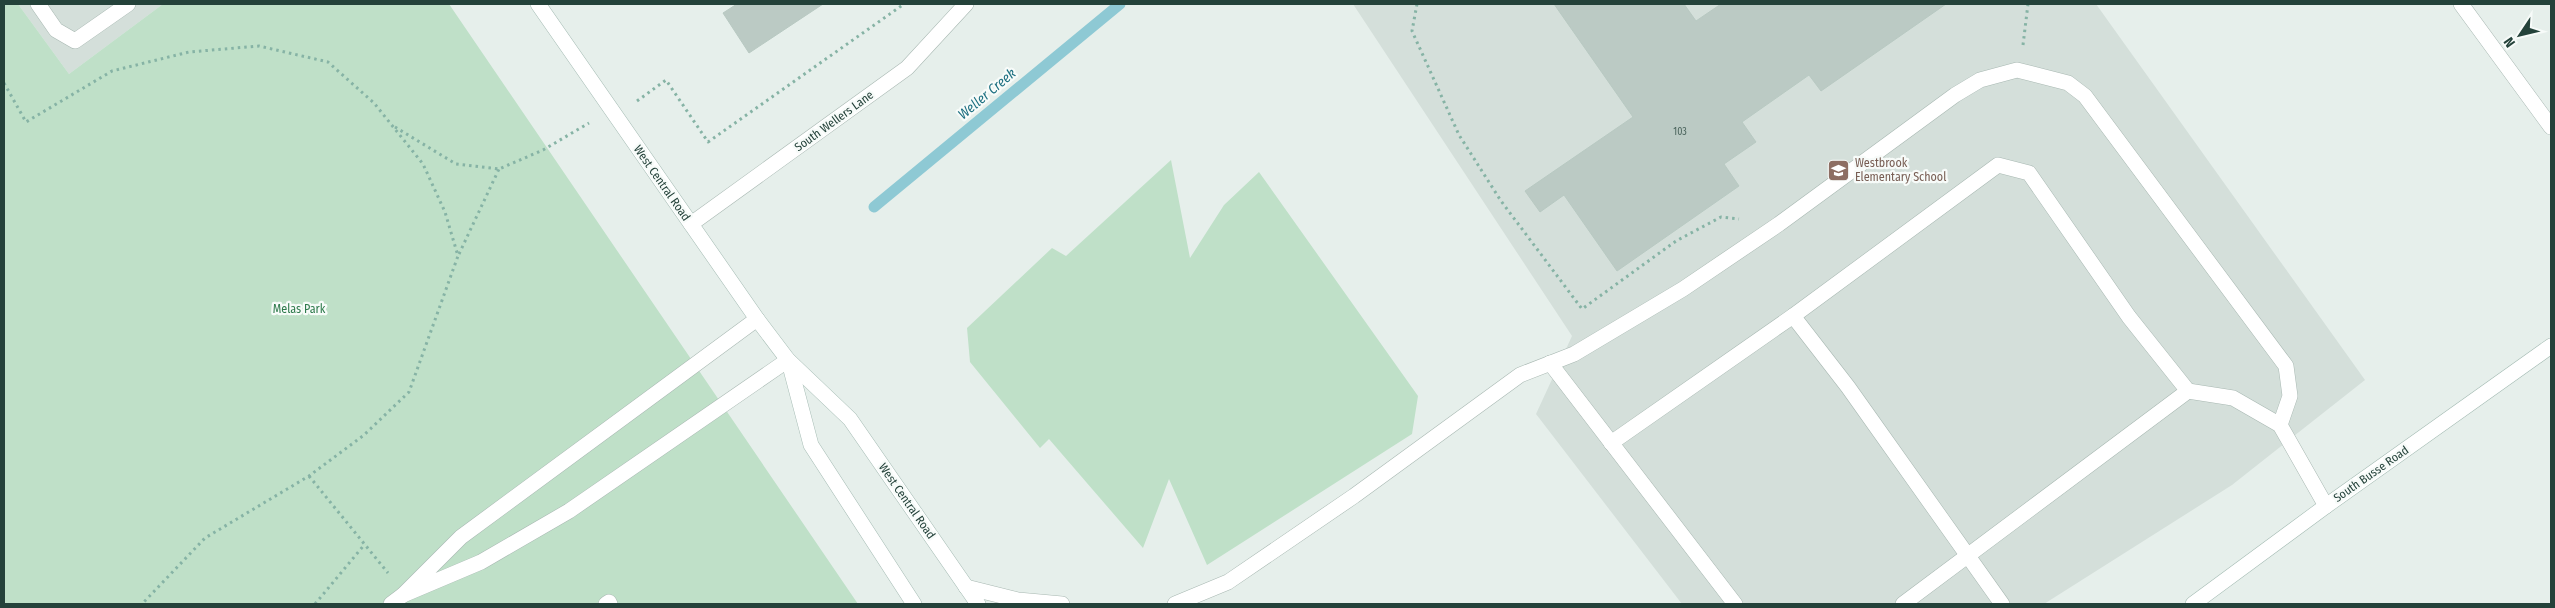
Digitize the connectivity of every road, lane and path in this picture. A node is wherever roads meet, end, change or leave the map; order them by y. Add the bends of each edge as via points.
1 (38, 4) edge
2 (128, 4) edge
3 (538, 4) edge
4 (904, 4) edge
5 (1416, 4) edge
6 (2028, 4) edge
7 (2461, 4) edge
8 (958, 7) edge
9 (2017, 70) junction
10 (4, 83) edge
11 (630, 106) dead end
12 (594, 120) dead end
13 (393, 126) junction
14 (2551, 127) edge
15 (499, 169) junction
16 (691, 224) junction
17 (1779, 224) junction
18 (458, 256) junction
19 (1793, 316) junction
20 (757, 319) junction
21 (2551, 346) edge
22 (788, 360) junction
23 (1550, 363) junction
24 (2188, 391) junction
25 (2280, 425) junction
26 (1611, 443) junction
27 (309, 476) junction
28 (2326, 506) junction
29 (365, 544) junction
30 (1968, 556) junction
31 (966, 587) junction
32 (397, 600) edge
33 (142, 604) edge
34 (315, 604) edge
35 (606, 604) edge
36 (610, 604) edge
37 (914, 604) edge
38 (978, 604) edge
39 (1062, 604) edge
40 (1175, 604) edge
41 (1735, 604) edge
42 (1903, 604) edge
43 (2002, 604) edge
44 (2193, 604) edge

1 - 2 main road via 56,30 75,41
3 - 16 main road, West Central Road
4 - 11 path via 708,142 666,80
5 - 17 path via 1412,31 1459,135 1501,201 1582,309 1676,241 1721,217
6 - 9 path via 2026,33
7 - 14 main road
8 - 16 main road, South Wellers Lane via 906,68
9 - 17 main road via 1980,80 1955,95
9 - 25 main road via 2068,84 2085,96 2286,366 2290,396
10 - 13 path via 26,122 112,71 189,52 259,46 328,62 374,102
12 - 15 path via 544,150
13 - 15 path via 456,164
13 - 18 path via 423,164 445,212
15 - 18 path
16 - 20 main road, West Central Road
17 - 23 main road via 1682,289 1574,354
18 - 27 path via 409,392 364,435
19 - 24 main road via 1998,165 2029,173 2129,317
19 - 26 main road
19 - 30 main road via 1848,387
20 - 22 main road, West Central Road
20 - 32 main road via 461,537
21 - 28 main road, South Busse Road
22 - 31 main road, West Central Road via 850,419
22 - 32 main road via 569,512 482,562
22 - 37 main road, West Central Road via 811,445
23 - 26 main road
23 - 40 main road via 1520,376 1228,582
24 - 25 main road via 2232,398
24 - 30 main road
25 - 28 main road
26 - 41 main road
27 - 29 path
27 - 33 path via 205,538
28 - 44 main road, South Busse Road
29 - 32 path
29 - 34 path
30 - 42 main road
30 - 43 main road
31 - 38 main road, West Central Road
31 - 39 main road via 1018,600
35 - 36 main road

